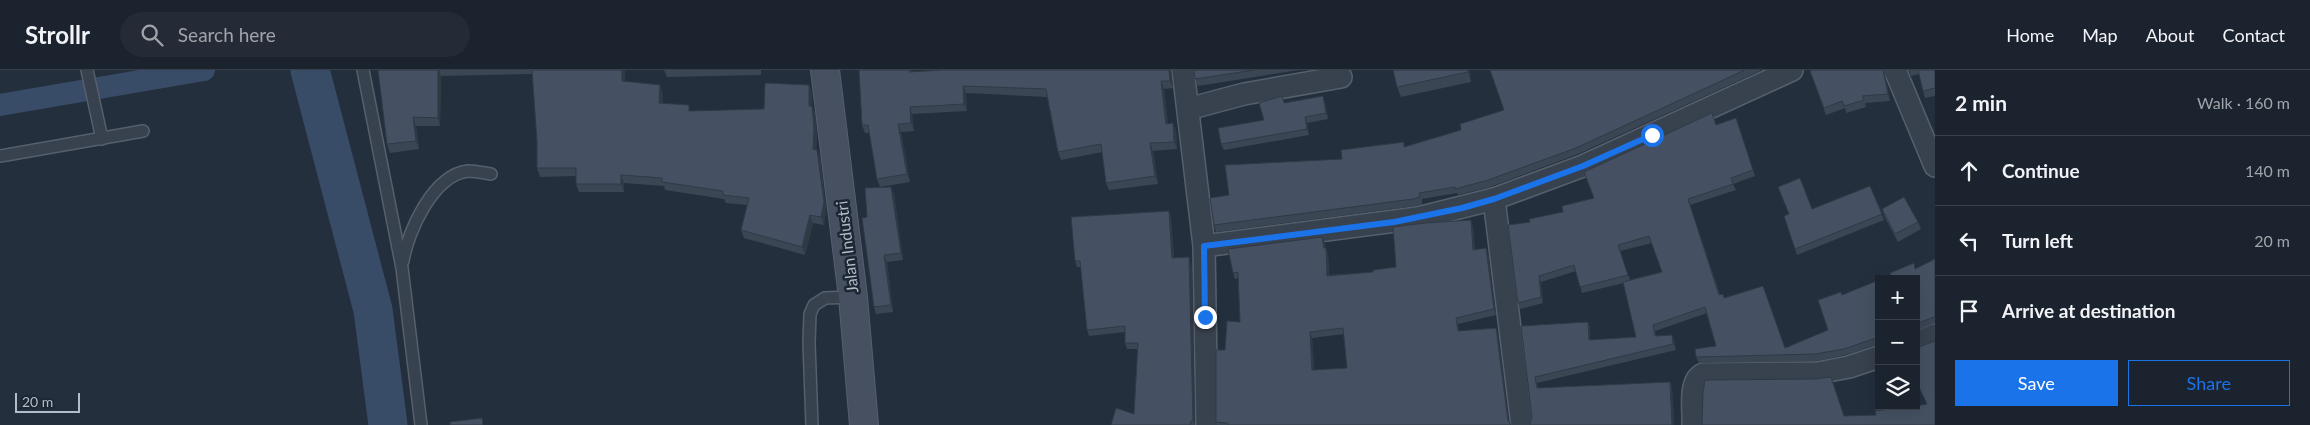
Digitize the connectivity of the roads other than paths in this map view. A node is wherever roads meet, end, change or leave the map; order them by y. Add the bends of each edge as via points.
1 (87, 70) edge
2 (363, 70) edge
3 (825, 70) edge
4 (1182, 70) edge
5 (1792, 70) edge
6 (1895, 70) edge
7 (1341, 77) dead end
8 (1188, 110) junction
9 (144, 131) dead end
10 (102, 139) junction
11 (0, 156) edge
12 (1935, 166) edge
13 (491, 174) dead end
14 (1494, 199) junction
15 (1204, 246) junction
16 (402, 268) junction
17 (853, 297) junction
18 (1935, 335) edge
19 (1920, 341) edge
20 (1875, 358) edge
21 (421, 425) edge
22 (812, 425) edge
23 (864, 425) edge
24 (1207, 425) edge
25 (1522, 425) edge
26 (1693, 425) edge

1 - 10 lane
2 - 16 lane
3 - 17 street, Jalan Industri
4 - 8 street
5 - 14 street via 1583,166
6 - 12 street
7 - 8 street via 1244,94
8 - 15 street
9 - 10 lane
10 - 11 lane
13 - 16 lane via 467,172 447,180 415,222 406,243
14 - 15 street via 1418,218
14 - 25 street
15 - 24 street
16 - 21 lane
17 - 22 lane via 825,298 816,303 810,314
17 - 23 street, Jalan Industri
18 - 19 street
20 - 26 street via 1818,373 1703,374 1694,385

